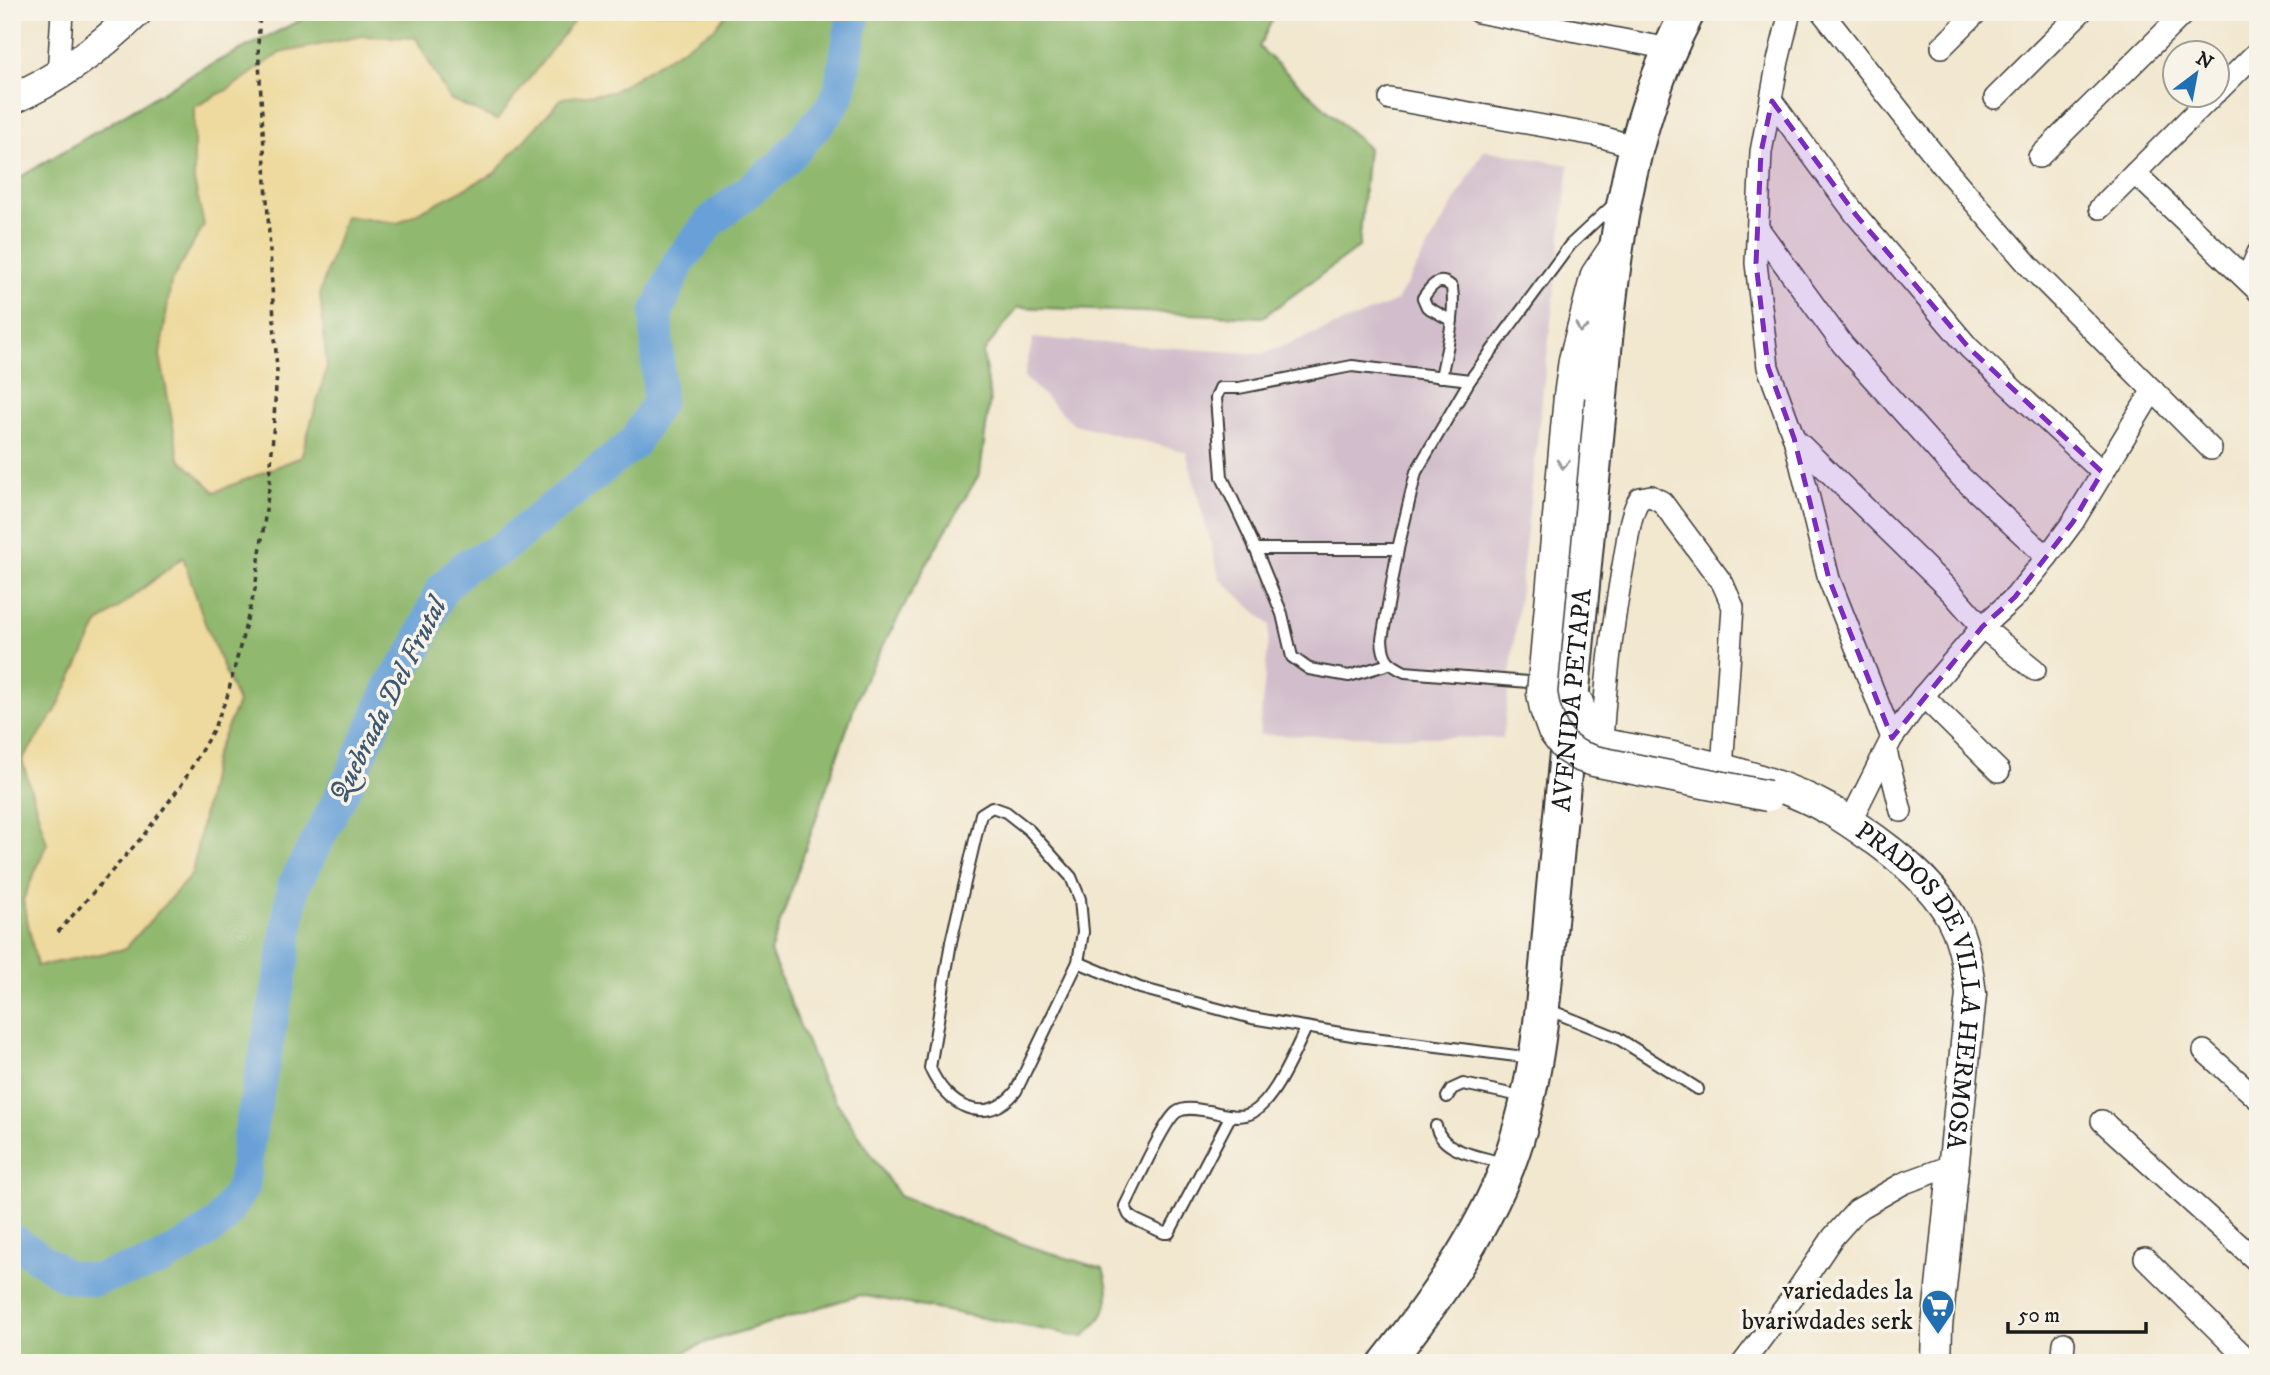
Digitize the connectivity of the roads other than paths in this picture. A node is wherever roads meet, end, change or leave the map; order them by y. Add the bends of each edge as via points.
1 (62, 12) edge
2 (137, 12) edge
3 (1478, 12) edge
4 (1688, 12) edge
5 (1790, 12) edge
6 (1822, 12) edge
7 (1977, 12) edge
8 (2081, 12) edge
9 (2185, 12) edge
10 (1942, 47) dead end
11 (1670, 48) junction
12 (2258, 51) edge
13 (58, 76) junction
14 (2232, 77) edge
15 (1995, 98) dead end
16 (12, 99) edge
17 (1390, 99) dead end
18 (1772, 101) junction
19 (2201, 108) edge
20 (1637, 147) junction
21 (2039, 157) dead end
22 (2135, 173) junction
23 (1625, 193) junction
24 (2100, 208) dead end
25 (1758, 228) junction
26 (1618, 244) junction
27 (2258, 253) edge
28 (2251, 284) edge
29 (1452, 321) dead end
30 (1441, 377) junction
31 (1470, 380) junction
32 (2153, 390) junction
33 (1794, 438) junction
34 (2211, 449) dead end
35 (2102, 472) junction
36 (1255, 549) junction
37 (1398, 549) junction
38 (2047, 556) junction
39 (1982, 626) junction
40 (1389, 664) junction
41 (2035, 670) dead end
42 (1564, 686) junction
43 (1923, 696) junction
44 (1602, 744) junction
45 (1889, 745) junction
46 (1722, 769) junction
47 (1999, 771) dead end
48 (1901, 811) dead end
49 (1839, 815) junction
50 (1078, 962) junction
51 (1541, 1006) junction
52 (1306, 1028) junction
53 (2204, 1051) dead end
54 (1535, 1059) junction
55 (1698, 1089) dead end
56 (1447, 1097) dead end
57 (1528, 1098) junction
58 (2258, 1099) edge
59 (1231, 1115) junction
60 (2102, 1121) dead end
61 (1437, 1126) dead end
62 (1508, 1165) junction
63 (1954, 1165) junction
64 (2145, 1258) dead end
65 (2258, 1262) edge
66 (1931, 1356) edge
67 (1386, 1363) edge
68 (1743, 1363) edge
69 (2251, 1363) edge

1 - 13 street
2 - 13 main road
3 - 11 street
4 - 11 main road, AVENIDA PETAPA
5 - 18 street
6 - 32 street via 1943,166 2031,268
7 - 10 street
8 - 15 street
9 - 21 street
11 - 20 main road, AVENIDA PETAPA
12 - 14 street
13 - 16 main road
17 - 20 street via 1595,135
18 - 25 street via 1761,152
18 - 35 street via 1856,215 1969,348
19 - 22 street
20 - 23 main road, AVENIDA PETAPA
22 - 24 street
22 - 28 street
23 - 26 main road, AVENIDA PETAPA
23 - 31 lane via 1570,245
25 - 33 street via 1756,264 1768,366
25 - 38 street via 1843,345 1961,477
26 - 42 main road, AVENIDA PETAPA
26 -> 49 main road, bridge via 1597,275 1587,304 1569,396 1542,693 1553,731 1566,748 1594,761
27 - 28 street
29 - 30 lane
30 - 31 lane
30 - 36 lane via 1352,366 1220,388 1216,415 1222,477
31 - 37 lane via 1416,472
32 - 34 street
32 - 35 street
33 - 39 street
33 - 45 street via 1829,579
35 - 38 street
36 - 37 lane
36 - 40 lane via 1282,614 1292,657 1308,669 1349,676
37 - 40 lane via 1382,639 1382,654
38 - 39 street via 2015,597
39 - 41 street
39 - 43 street
40 - 42 lane via 1405,672
42 - 44 main road, PRADOS DE VILLA HERMOSA via 1581,711 1581,737
42 - 51 main road, AVENIDA PETAPA
43 - 45 street
43 - 47 street
44 - 46 main road, PRADOS DE VILLA HERMOSA
44 - 46 street via 1605,685 1632,516 1640,498 1651,496 1670,511 1723,584 1733,607
45 - 48 street
45 - 49 street
46 - 49 main road, PRADOS DE VILLA HERMOSA via 1783,788
49 - 63 main road, PRADOS DE VILLA HERMOSA via 1895,854 1931,889 1955,926 1966,959 1971,994
50 - 50 lane via 1083,932 1080,899 1071,877 1020,822 1000,809 986,809 974,838 954,929 930,1068 946,1095 966,1108 983,1111 1009,1099
50 - 52 lane via 1167,996
51 - 54 main road, AVENIDA PETAPA
51 - 55 lane via 1616,1037
52 - 54 lane
52 - 59 lane via 1265,1103 1247,1115
53 - 58 street
54 - 57 main road, AVENIDA PETAPA
56 - 57 lane via 1451,1089 1463,1084
57 - 62 main road, AVENIDA PETAPA
59 - 59 lane via 1189,1108 1177,1111 1125,1206 1129,1216 1169,1233
60 - 65 street
61 - 62 lane via 1441,1139 1451,1146
62 - 67 main road, AVENIDA PETAPA via 1470,1241 1420,1320
63 - 66 main road, PRADOS DE VILLA HERMOSA
63 - 68 street via 1905,1183 1857,1210
64 - 69 street

